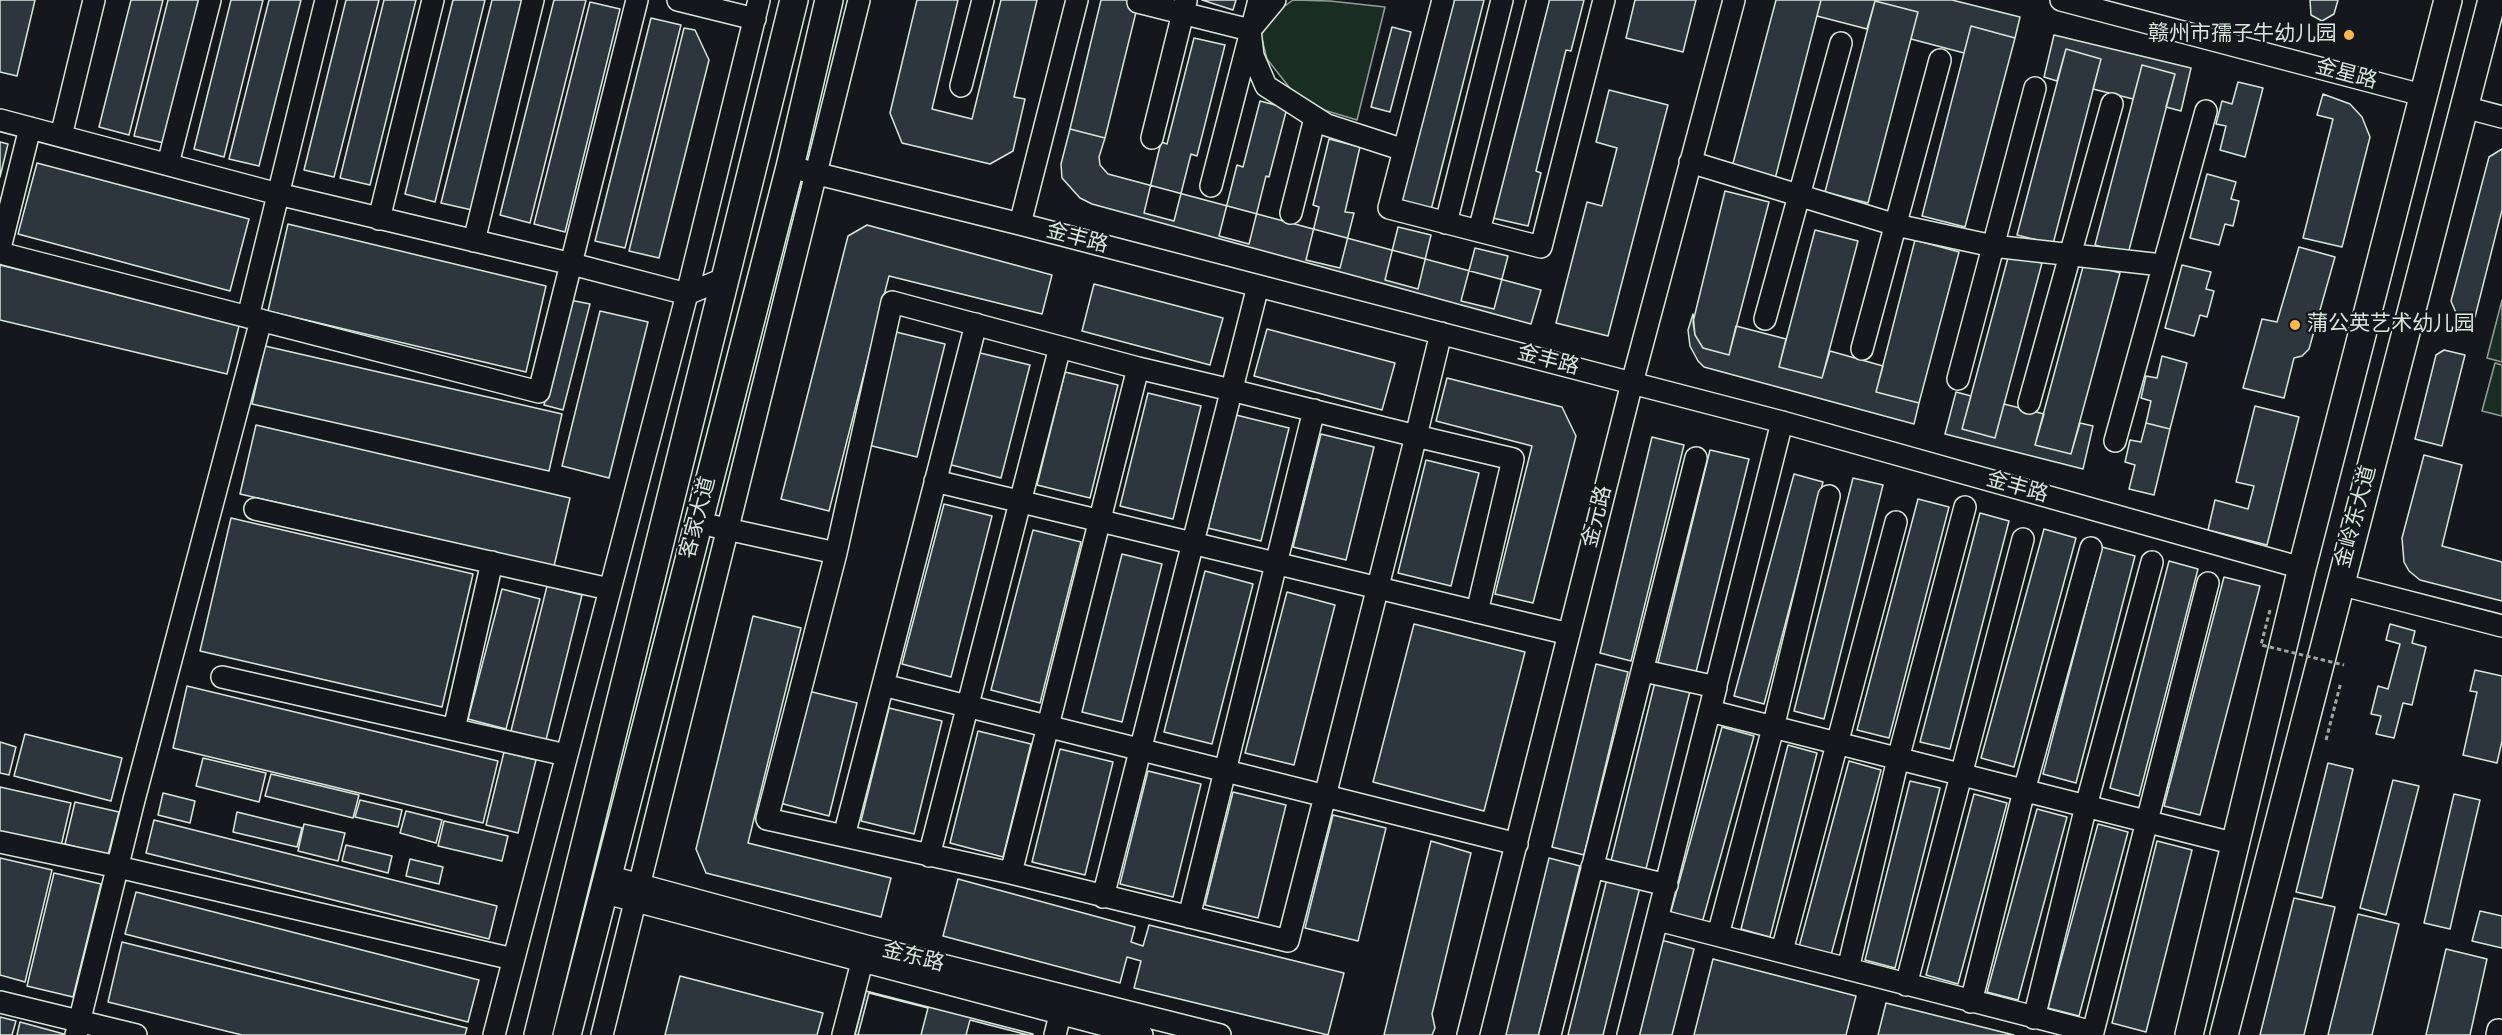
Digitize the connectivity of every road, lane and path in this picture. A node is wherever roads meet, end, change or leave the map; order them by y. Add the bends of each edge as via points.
1 (94, 0) edge
2 (210, 0) edge
3 (326, 0) edge
4 (433, 0) edge
5 (533, 0) edge
6 (637, 0) edge
7 (678, 0) edge
8 (794, 0) edge
9 (830, 0) edge
10 (859, 0) edge
11 (983, 0) edge
12 (1077, 0) edge
13 (1259, 0) edge
14 (1275, 0) edge
15 (1502, 0) edge
16 (1538, 0) edge
17 (1604, 0) edge
18 (1734, 0) edge
19 (2061, 0) edge
20 (2448, 0) edge
21 (2492, 0) edge
22 (1438, 1) edge
23 (1138, 2) dead end
24 (1185, 7) edge
25 (757, 9) edge
26 (1250, 30) junction
27 (1841, 43) dead end
28 (1940, 60) dead end
29 (961, 86) dead end
30 (2035, 88) dead end
31 (2422, 95) junction
32 (2112, 104) dead end
33 (2464, 107) junction
34 (2206, 111) dead end
35 (2502, 117) edge
36 (1315, 118) junction
37 (0, 120) edge
38 (30, 128) junction
39 (61, 136) junction
40 (1152, 138) dead end
41 (1404, 150) junction
42 (1690, 162) junction
43 (168, 164) junction
44 (803, 169) junction
45 (1211, 186) dead end
46 (278, 194) junction
47 (1799, 196) junction
48 (1291, 213) dead end
49 (379, 219) junction
50 (1446, 223) junction
51 (1020, 224) junction
52 (1896, 225) junction
53 (1479, 231) junction
54 (474, 241) junction
55 (1993, 246) junction
56 (0, 248) edge
57 (0, 253) edge
58 (2070, 256) junction
59 (572, 264) junction
60 (2162, 265) junction
61 (726, 278) junction
62 (1258, 286) junction
63 (687, 294) junction
64 (254, 319) junction
65 (1765, 319) dead end
66 (976, 324) junction
67 (1441, 333) junction
68 (1060, 347) junction
69 (1862, 349) dead end
70 (1138, 368) junction
71 (1958, 379) dead end
72 (1632, 383) junction
73 (1231, 390) junction
74 (2029, 404) dead end
75 (1314, 411) junction
76 (1782, 422) junction
77 (1416, 436) junction
78 (2115, 441) dead end
79 (1696, 458) dead end
80 (935, 480) junction
81 (1829, 496) dead end
82 (1020, 501) junction
83 (1965, 507) dead end
84 (255, 508) dead end
85 (1100, 520) junction
86 (698, 522) junction
87 (1896, 522) dead end
88 (727, 529) junction
89 (2023, 539) dead end
90 (1192, 543) junction
91 (2091, 549) dead end
92 (836, 553) junction
93 (2152, 561) dead end
94 (492, 562) junction
95 (1276, 563) junction
96 (2302, 568) junction
97 (2208, 583) dead end
98 (2339, 584) junction
99 (1377, 587) junction
100 (609, 589) junction
101 (2270, 610) dead end
102 (1477, 612) junction
103 (2502, 626) edge
104 (1569, 634) junction
105 (2344, 665) dead end
106 (1644, 671) junction
107 (222, 677) dead end
108 (883, 685) junction
109 (1716, 687) junction
110 (2336, 704) dead end
111 (967, 706) junction
112 (1710, 711) junction
113 (1048, 726) junction
114 (1773, 728) junction
115 (454, 729) junction
116 (2326, 740) dead end
117 (1837, 743) junction
118 (1140, 749) junction
119 (566, 755) junction
120 (1898, 759) junction
121 (1226, 771) junction
122 (1959, 775) junction
123 (2024, 791) junction
124 (1325, 796) junction
125 (2086, 806) junction
126 (2148, 822) junction
127 (844, 836) junction
128 (0, 842) edge
129 (1517, 844) junction
130 (2236, 844) junction
131 (929, 856) junction
132 (118, 867) junction
133 (1593, 867) junction
134 (1011, 873) junction
135 (605, 884) junction
136 (1666, 885) junction
137 (637, 893) junction
138 (1103, 897) junction
139 (1190, 918) junction
140 (1658, 920) junction
141 (1718, 935) junction
142 (1782, 951) junction
143 (513, 959) junction
144 (862, 962) junction
145 (1848, 969) junction
146 (1906, 985) junction
147 (0, 1002) edge
148 (1971, 1002) junction
149 (2034, 1018) junction
150 (1058, 1025) edge
151 (77, 1028) edge
152 (2502, 1031) edge
153 (136, 1035) edge
154 (494, 1035) edge
155 (538, 1035) edge
156 (567, 1035) edge
157 (602, 1035) edge
158 (843, 1035) edge
159 (1142, 1035) edge
160 (1220, 1035) edge
161 (1468, 1035) edge
162 (1550, 1035) edge
163 (1628, 1035) edge
164 (2189, 1035) edge
165 (2224, 1035) edge
166 (2497, 1035) edge

1 - 39 street
2 - 43 street
3 - 46 street
4 - 49 street
5 - 54 street
6 - 59 street
7 - 25 street
8 - 61 main road, 客家大道
9 - 44 main road, 客家大道
10 - 44 street
11 - 29 street
12 - 51 street
13 - 26 street
14 - 26 street
15 - 50 street
16 - 53 street
17 - 53 street via 1541,246
18 - 42 street, 金元路
19 - 31 street, 金星路
20 - 31 main road, 金岭东大道
21 - 33 main road, 金岭东大道
22 - 41 street
23 - 24 street
24 - 26 street
24 - 40 street
25 - 63 street
26 - 36 street via 1253,56 1266,86
26 - 45 street
27 - 47 street
28 - 52 street
30 - 55 street
31 - 96 main road, 金岭东大道
32 - 58 street
33 - 35 street
33 - 98 main road, 金岭东大道
34 - 60 street
36 - 41 street
36 - 48 street
37 - 38 street
38 - 39 street
38 - 56 street
39 - 43 street
41 - 50 street via 1389,208
42 - 47 street
42 - 72 street, 金元路
43 - 46 street
44 - 51 street, 金丰路
44 - 86 main road, 客家大道
44 - 88 street
46 - 49 street
46 - 64 street
47 - 52 street
47 - 65 street
49 - 54 street
50 - 53 street
51 - 62 street, 金丰路
52 - 55 street
52 - 69 street
54 - 59 street
55 - 58 street
55 - 71 street
57 - 64 street
58 - 60 street
58 - 74 street
59 - 63 street
59 - 64 street via 539,392
60 - 78 street
61 - 63 street
61 - 155 main road, 客家大道
62 - 67 street, 金丰路
62 - 73 street
63 - 100 street
64 - 132 street
66 - 68 street
66 - 80 street
66 - 92 street via 892,302
67 - 72 street, 金丰路
67 - 77 street
68 - 70 street
68 - 82 street
70 - 73 street
70 - 85 street
72 - 76 street, 金丰路
72 - 104 street, 金元路
73 - 75 street
73 - 90 street
75 - 77 street
75 - 95 street
76 - 96 street, 金丰路
76 - 109 street
77 - 99 street
77 - 102 street via 1513,459
79 - 106 street
80 - 82 street
80 - 108 street
81 - 114 street
82 - 85 street
82 - 111 street
83 - 120 street
84 - 94 street
85 - 90 street
85 - 113 street
86 - 88 street
86 - 135 main road, 客家大道
87 - 117 street
88 - 92 street
88 - 137 street
89 - 122 street
90 - 95 street
90 - 118 street
91 - 123 street
92 - 127 street via 767,819
93 - 125 street
94 - 100 street
94 - 115 street
95 - 99 street
95 - 121 street
96 - 130 main road, 金岭东大道
97 - 126 street
98 - 103 street
98 - 165 main road, 金岭东大道
99 - 102 street
99 - 124 street
100 - 119 street
101 - 105 path, bridge via 2261,645
102 - 104 street
104 - 129 street, 金元路
106 - 109 street
106 - 133 street
107 - 115 street
108 - 111 street
108 - 127 street
109 - 112 street
110 - 116 path
111 - 113 street
111 - 131 street
112 - 114 street
112 - 136 street
113 - 118 street
113 - 134 street
114 - 117 street
114 - 141 street
115 - 119 street
117 - 120 street
117 - 142 street
118 - 121 street
118 - 138 street
119 - 143 street
120 - 122 street
120 - 145 street
121 - 124 street
121 - 139 street
122 - 123 street
122 - 146 street
123 - 125 street
123 - 148 street
124 - 129 street
124 - 139 street via 1288,941
125 - 126 street
125 - 149 street
126 - 130 street
126 - 149 street via 2093,1032
127 - 131 street
128 - 132 street
129 - 161 street, 金元路
130 - 164 main road, 金岭东大道
131 - 134 street
132 - 143 street
132 - 151 street
133 - 136 street
133 - 162 street
134 - 138 street
135 - 137 street, 金东路
135 - 156 main road, 客家大道
136 - 140 street
137 - 144 street, 金东路
137 - 157 street
137 - 160 street, 金东路
138 - 139 street
140 - 141 street
140 - 163 street
141 - 142 street
142 - 145 street
143 - 154 street
144 - 150 street, 金东路
144 - 158 street
145 - 146 street
146 - 148 street
147 - 151 street
148 - 149 street
150 - 159 street, 金东路
151 - 153 street
152 - 166 street via 2498,1030

